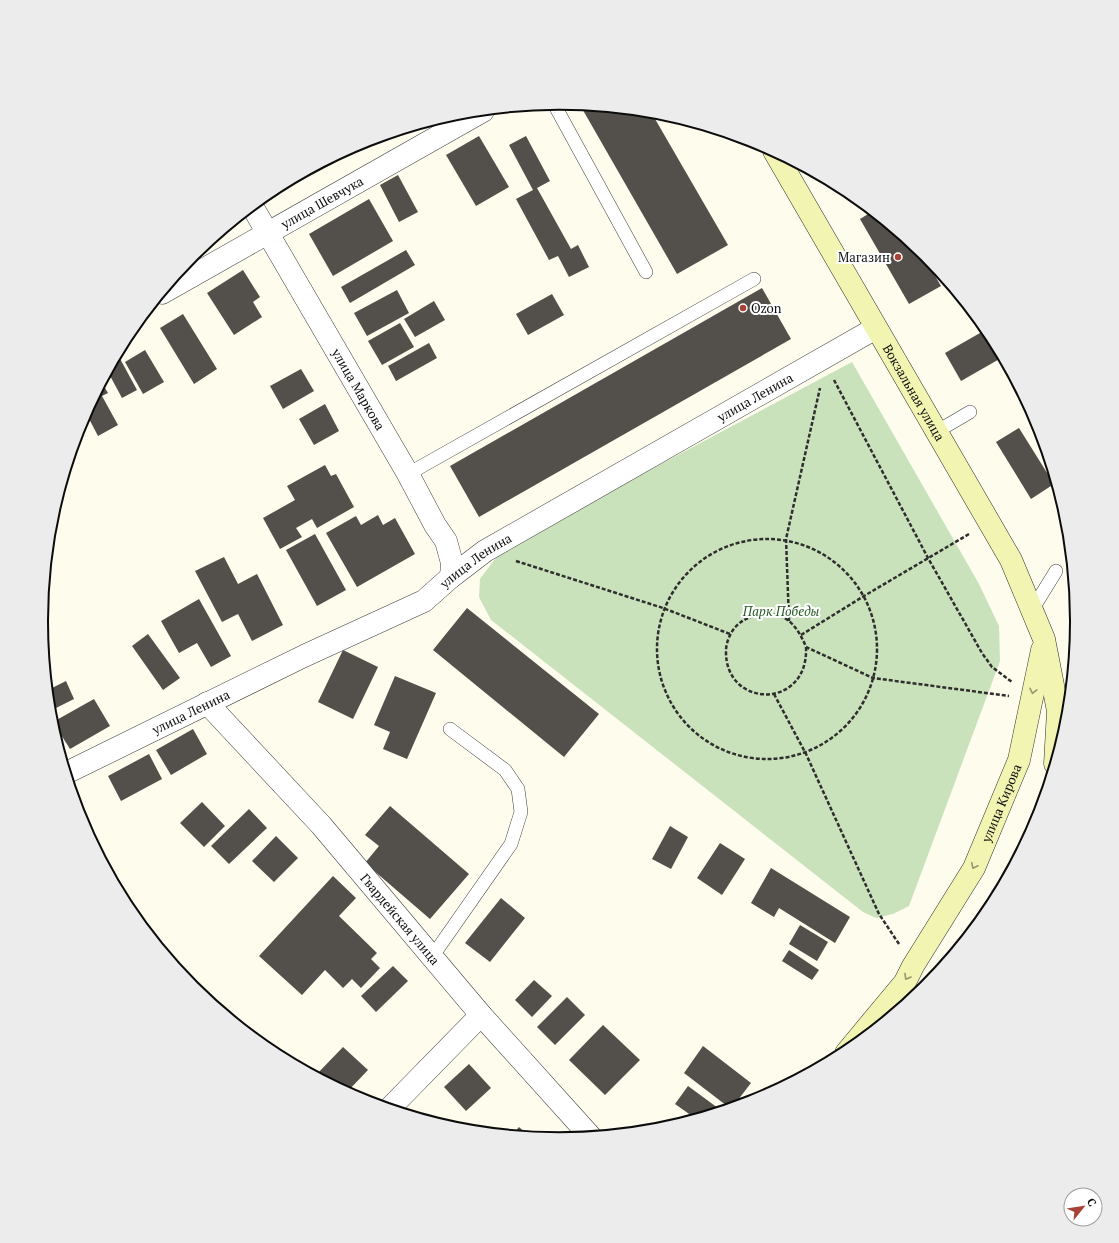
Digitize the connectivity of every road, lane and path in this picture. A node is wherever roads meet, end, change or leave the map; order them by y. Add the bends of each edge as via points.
1 (557, 110) edge
2 (468, 119) edge
3 (779, 160) edge
4 (255, 211) edge
5 (268, 233) junction
6 (646, 272) dead end
7 (754, 278) dead end
8 (173, 287) edge
9 (876, 328) junction
10 (822, 358) junction
11 (970, 412) dead end
12 (936, 432) junction
13 (408, 474) junction
14 (989, 522) junction
15 (786, 539) junction
16 (485, 551) junction
17 (928, 558) junction
18 (1056, 571) dead end
19 (451, 577) junction
20 (864, 596) junction
21 (663, 608) junction
22 (1032, 610) junction
23 (789, 621) junction
24 (730, 634) junction
25 (801, 635) junction
26 (1044, 639) junction
27 (806, 647) junction
28 (873, 678) junction
29 (774, 694) junction
30 (1032, 699) junction
31 (207, 703) junction
32 (450, 729) dead end
33 (1057, 738) edge
34 (806, 754) junction
35 (70, 771) edge
36 (432, 957) junction
37 (913, 966) junction
38 (481, 1015) junction
39 (864, 1032) edge
40 (393, 1105) edge
41 (587, 1132) edge

1 - 6 lane
2 - 5 street, улица Шевчука
3 - 9 street, Вокзальная улица
4 - 5 street, улица Маркова
5 - 8 street, улица Шевчука
5 - 13 street, улица Маркова
7 - 13 lane
9 - 10 street, улица Ленина
9 - 12 street, Вокзальная улица
10 - 15 path via 820,386
10 - 16 street, улица Ленина
10 - 17 path
11 - 12 lane
12 - 14 street, Вокзальная улица
13 - 19 street, улица Маркова via 446,541 452,563
14 - 17 path
14 - 22 street, Вокзальная улица via 1010,560
15 - 20 path via 817,550 844,569
15 - 21 path via 748,539 712,552 683,576
15 - 23 path
16 - 19 street, улица Ленина
16 - 21 path
17 - 20 path
17 - 30 path via 992,667
18 - 22 lane
19 - 31 street, улица Ленина via 424,601
20 - 25 path
20 - 28 path via 876,632
21 - 24 path
21 - 34 path via 655,644 660,680 676,713 696,734 734,756 770,761
22 - 26 street, Вокзальная улица
23 - 24 path via 777,615 750,616 739,623
23 - 25 path
24 - 29 path via 725,659 729,672 737,683 760,695
25 - 27 path
26 -> 30 street, улица Кирова
26 - 33 street via 1058,711
27 - 28 path
27 - 29 path via 803,669 796,681
28 - 30 path
28 - 34 path via 863,706 839,735
29 - 34 path
30 -> 37 street, улица Кирова via 1019,760 974,868
31 - 35 street, улица Ленина
31 - 36 street, Гвардейская улица via 321,825
32 - 36 lane via 505,770 518,789 521,812 511,844
34 - 37 path via 880,914
36 - 38 street, Гвардейская улица
37 -> 39 street, улица Кирова via 905,982
38 - 40 street
38 - 41 street, Гвардейская улица

